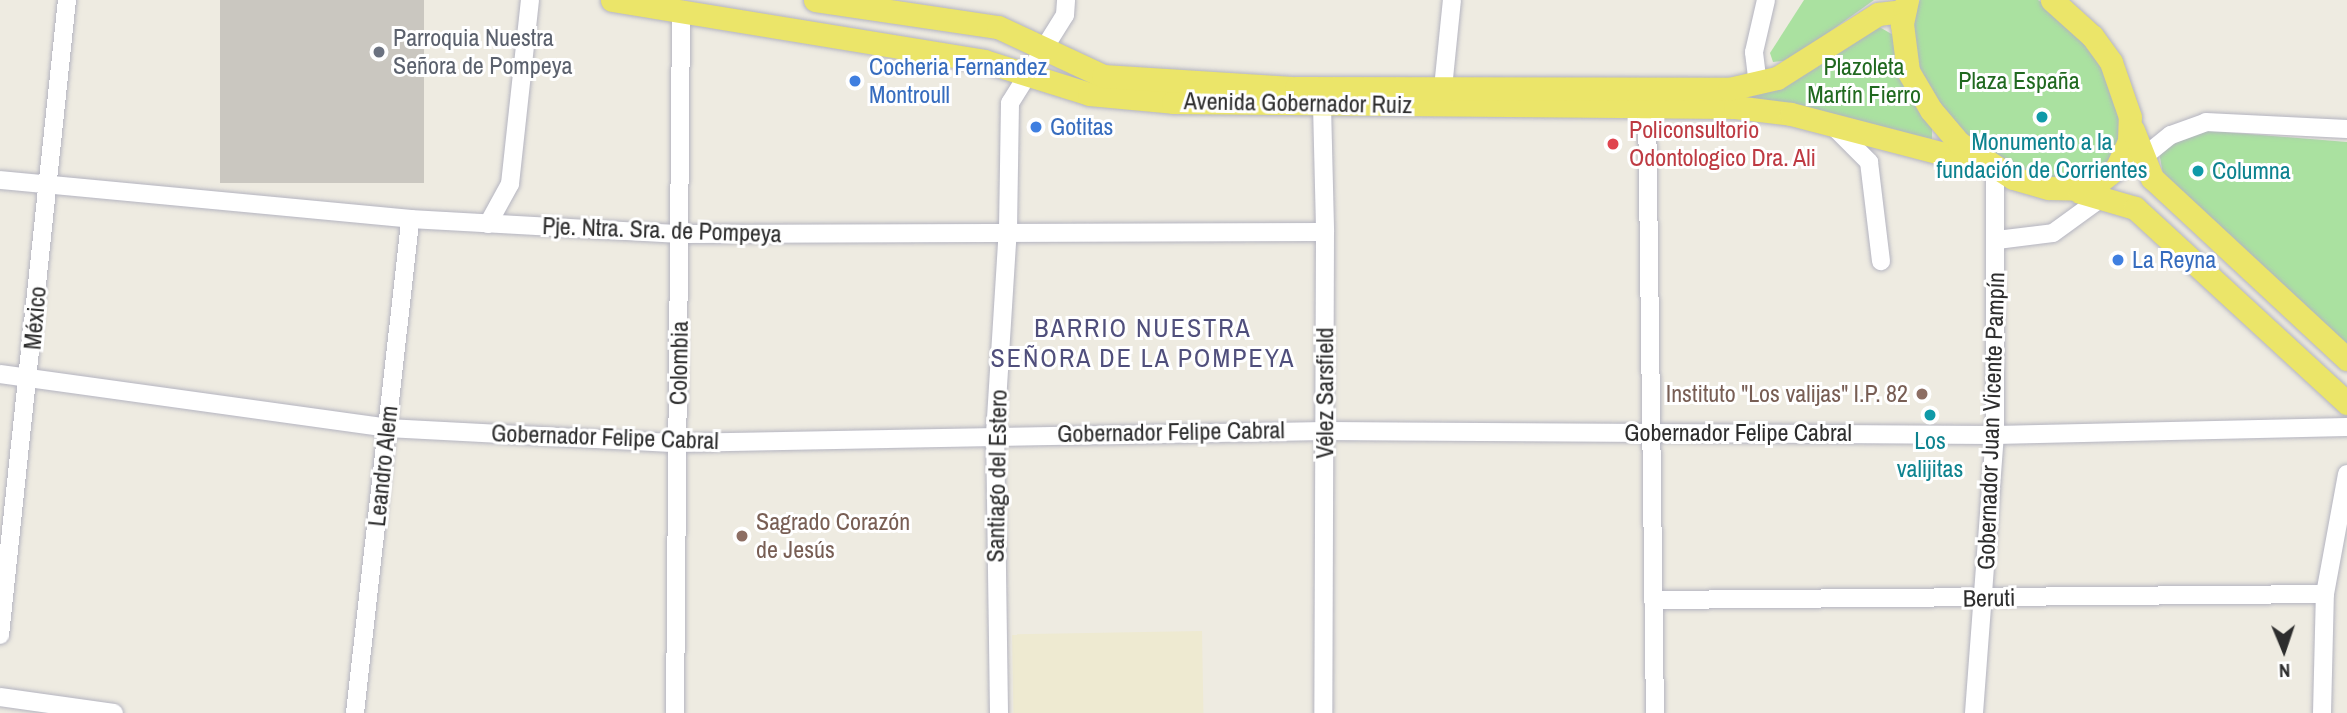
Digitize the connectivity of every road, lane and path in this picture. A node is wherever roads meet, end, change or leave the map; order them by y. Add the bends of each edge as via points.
1 (67, 0) edge
2 (530, 0) edge
3 (612, 0) edge
4 (815, 0) edge
5 (1066, 0) edge
6 (1452, 0) edge
7 (1766, 0) edge
8 (2052, 0) edge
9 (849, 2) edge
10 (1904, 3) edge
11 (681, 12) junction
12 (1045, 49) junction
13 (1024, 75) junction
14 (1758, 85) junction
15 (1296, 88) junction
16 (1443, 88) junction
17 (1322, 105) junction
18 (1647, 105) junction
19 (2130, 117) junction
20 (1830, 124) junction
21 (2347, 129) edge
22 (2141, 159) junction
23 (1991, 168) junction
24 (2116, 169) junction
25 (0, 180) edge
26 (46, 184) junction
27 (2074, 191) junction
28 (2104, 196) junction
29 (410, 219) junction
30 (488, 224) junction
31 (1009, 230) junction
32 (1325, 232) junction
33 (681, 234) junction
34 (1997, 240) junction
35 (1881, 261) dead end
36 (2347, 359) edge
37 (0, 374) edge
38 (30, 377) junction
39 (2347, 403) edge
40 (2347, 427) edge
41 (387, 428) junction
42 (1325, 431) junction
43 (1651, 433) junction
44 (995, 434) junction
45 (1995, 435) junction
46 (677, 443) junction
47 (2347, 474) edge
48 (2325, 594) junction
49 (1984, 598) junction
50 (1653, 600) junction
51 (0, 635) edge
52 (0, 697) edge
53 (114, 713) edge
54 (355, 713) edge
55 (675, 713) edge
56 (999, 713) edge
57 (1323, 713) edge
58 (1655, 713) edge
59 (1974, 713) edge
60 (2322, 713) edge

1 - 26 street, México
2 - 30 street via 510,184
3 - 11 main road, Avenida Gobernador Ruiz
4 - 9 main road, Avenida Gobernador Ruiz
5 - 12 street, Santiago del Estero via 1065,15
6 - 16 street
7 - 14 street via 1754,52
8 - 19 main road via 2092,36 2111,62
9 - 12 main road, Avenida Gobernador Ruiz via 998,27
10 - 14 main road, Avenida Gobernador Ruiz via 1878,14 1798,68
10 - 23 main road via 1908,71 1919,93 1959,143
11 - 13 main road, Avenida Gobernador Ruiz via 984,61
11 - 33 street, Colombia
12 - 13 street, Santiago del Estero
12 - 15 main road, Avenida Gobernador Ruiz via 1103,76 1142,82
13 - 17 main road, Avenida Gobernador Ruiz via 1089,94
13 - 31 street, Santiago del Estero via 1010,103
14 - 16 main road, Avenida Gobernador Ruiz
15 - 16 main road, Avenida Gobernador Ruiz
15 - 17 street
17 - 18 main road, Avenida Gobernador Ruiz
17 - 32 street, Vélez Sarsfield
18 - 20 main road, Avenida Gobernador Ruiz via 1735,107
18 - 43 street
19 - 22 main road
19 - 24 main road via 2129,141
20 - 23 main road, Avenida Gobernador Ruiz
20 - 35 street via 1869,162
21 - 22 street via 2206,121 2151,146
22 - 24 street
22 - 36 main road via 2164,190
23 - 27 main road, Avenida Gobernador Ruiz
23 - 34 street, Gobernador Juan Vicente Pampín
24 - 27 main road via 2101,184
25 - 26 street, Pje. Ntra. Sra. de Pompeya
26 - 29 street, Pje. Ntra. Sra. de Pompeya
26 - 38 street, México
27 - 28 main road, Avenida Gobernador Ruiz
28 - 34 street via 2053,233
28 - 39 main road, Avenida Gobernador Ruiz via 2135,208
29 - 30 street, Pje. Ntra. Sra. de Pompeya
29 - 41 street, Leandro Alem
30 - 33 street, Pje. Ntra. Sra. de Pompeya
31 - 32 street, Pje. Ntra. Sra. de Pompeya
31 - 33 street, Pje. Ntra. Sra. de Pompeya
31 - 44 street, Santiago del Estero
32 - 42 street, Vélez Sarsfield
33 - 46 street, Colombia
34 - 45 street, Gobernador Juan Vicente Pampín
37 - 38 street, Gobernador Felipe Cabral
38 - 41 street, Gobernador Felipe Cabral
38 - 51 street, México
40 - 45 street, Gobernador Felipe Cabral
41 - 46 street, Gobernador Felipe Cabral
41 - 54 street, Leandro Alem
42 - 43 street, Gobernador Felipe Cabral
42 - 44 street, Gobernador Felipe Cabral
42 - 57 street, Vélez Sarsfield
43 - 45 street, Gobernador Felipe Cabral
43 - 50 street
44 - 46 street, Gobernador Felipe Cabral
44 - 56 street, Santiago del Estero
45 - 49 street, Gobernador Juan Vicente Pampín
46 - 55 street, Colombia
47 - 48 street
48 - 49 street, Beruti
48 - 60 street
49 - 50 street, Beruti
49 - 59 street, Gobernador Juan Vicente Pampín
50 - 58 street
52 - 53 street

